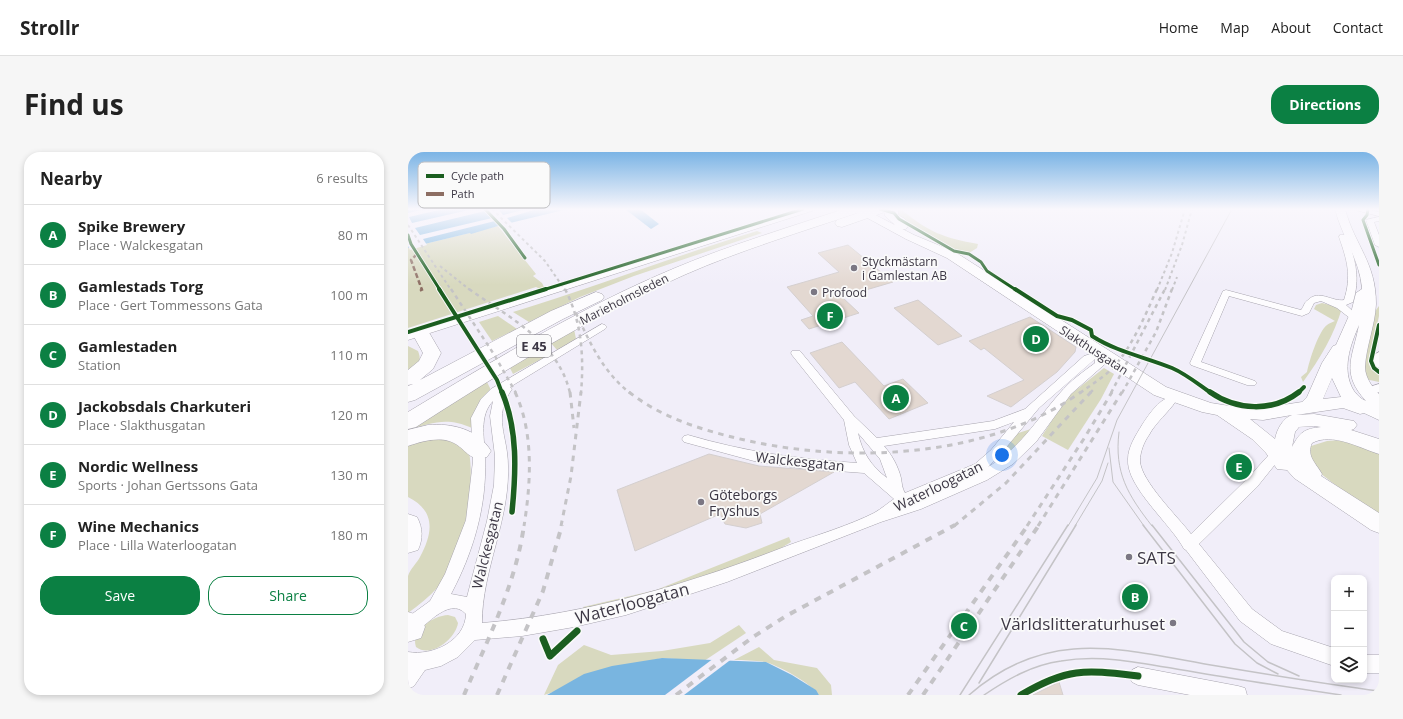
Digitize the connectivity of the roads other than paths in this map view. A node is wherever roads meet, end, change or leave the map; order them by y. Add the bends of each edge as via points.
1 (734, 234) edge
2 (785, 234) edge
3 (791, 234) edge
4 (905, 234) edge
5 (917, 234) edge
6 (1375, 234) edge
7 (1351, 237) joint
8 (928, 243) junction
9 (1379, 245) edge
10 (1352, 273) junction
11 (1367, 280) junction
12 (610, 304) junction
13 (1338, 304) junction
14 (566, 310) junction
15 (1354, 318) junction
16 (602, 327) dead end
17 (414, 335) edge
18 (1344, 342) junction
19 (796, 353) dead end
20 (1094, 356) junction
21 (1379, 356) edge
22 (1379, 365) edge
23 (524, 373) junction
24 (408, 379) edge
25 (1251, 383) dead end
26 (408, 385) edge
27 (408, 395) edge
28 (1165, 396) junction
29 (1370, 397) edge
30 (1308, 408) junction
31 (408, 409) edge
32 (1215, 409) junction
33 (1027, 413) junction
34 (1379, 414) edge
35 (850, 419) junction
36 (1294, 421) junction
37 (408, 422) edge
38 (1243, 423) junction
39 (1379, 424) edge
40 (1379, 436) edge
41 (408, 438) edge
42 (688, 439) dead end
43 (874, 443) junction
44 (1379, 447) edge
45 (1280, 450) junction
46 (479, 451) junction
47 (866, 468) junction
48 (1326, 489) junction
49 (902, 500) junction
50 (408, 524) edge
51 (1376, 526) edge
52 (408, 542) edge
53 (1189, 545) junction
54 (435, 608) junction
55 (473, 610) junction
56 (409, 628) edge
57 (469, 632) junction
58 (1331, 656) edge
59 (414, 662) edge
60 (1367, 664) edge
61 (1379, 664) edge
62 (1138, 676) dead end
63 (408, 680) edge
64 (1238, 695) edge

1 - 17 street
2 - 14 highway, Marieholmsleden / E 45 via 661,271
3 - 12 highway, Marieholmsleden / E 45 via 710,260
4 - 8 main road, Slakthusgatan
5 - 8 main road, Slakthusgatan
6 - 9 street
7 - 10 street via 1343,237
7 - 11 main road via 1360,254
8 - 20 main road, Slakthusgatan via 971,268
10 - 11 street
10 - 13 street via 1353,286 1348,302
11 - 15 main road
11 - 29 main road via 1370,308 1356,368
12 - 31 highway, E 45 via 563,326
12 - 37 highway, Marieholmsleden / E 45 via 513,358
13 - 15 street
13 - 25 street via 1314,300 1302,313 1226,293 1196,364
14 - 26 highway, E 45 via 464,356
14 - 27 highway, Marieholmsleden / E 45
15 - 18 main road
16 - 23 street, Walckesgatan
17 - 24 highway via 432,353 430,360 422,369
18 - 29 main road via 1339,376 1347,393
18 - 30 main road via 1335,352 1316,398
19 - 35 street
20 - 28 main road, Slakthusgatan
20 - 33 street, Waterloogatan
20 - 49 street, Waterloogatan via 1100,364 1063,396 1027,445 1008,461 972,482
21 - 22 street
23 - 46 street, Walckesgatan via 495,392 485,402 477,418
23 - 55 street, Walckesgatan via 501,394 495,409 502,465 500,497 492,538 475,593
28 - 32 main road, Slakthusgatan
28 - 38 main road, Slakthusgatan via 1180,407 1202,415
28 - 53 street via 1137,446 1134,466 1142,483
29 - 30 main road, Slakthusgatan
29 - 34 main road
29 - 36 main road, Slakthusgatan via 1342,411
29 - 39 main road
30 - 32 main road, Slakthusgatan via 1263,414
32 - 38 main road
33 - 43 street via 995,424
33 - 49 street, Waterloogatan via 995,453 980,467 965,476
35 - 43 street
35 - 47 street via 853,440 859,458
36 - 38 main road, Slakthusgatan via 1265,425
36 - 40 main road, Slakthusgatan via 1334,422
36 - 45 main road via 1286,431
38 - 45 main road
41 - 46 highway via 437,432 461,435
42 - 47 street, Walckesgatan via 767,460
43 - 49 street via 886,457
44 - 48 main road via 1347,435 1316,434 1304,440 1300,451 1302,462
45 - 48 main road via 1287,469 1317,488
45 - 53 street via 1252,483
46 - 54 street, Walckesgatan via 473,520 452,577
47 - 49 street
48 - 51 main road
49 - 57 street, Waterloogatan via 879,517 724,577 613,612 549,624
50 - 52 highway
53 - 58 street via 1246,615 1277,638
54 - 55 street via 459,602 467,604
54 - 56 street
55 - 57 street, Walckesgatan via 474,622
57 - 59 street via 462,641 436,659
59 - 63 street
60 - 61 street
62 - 64 street

